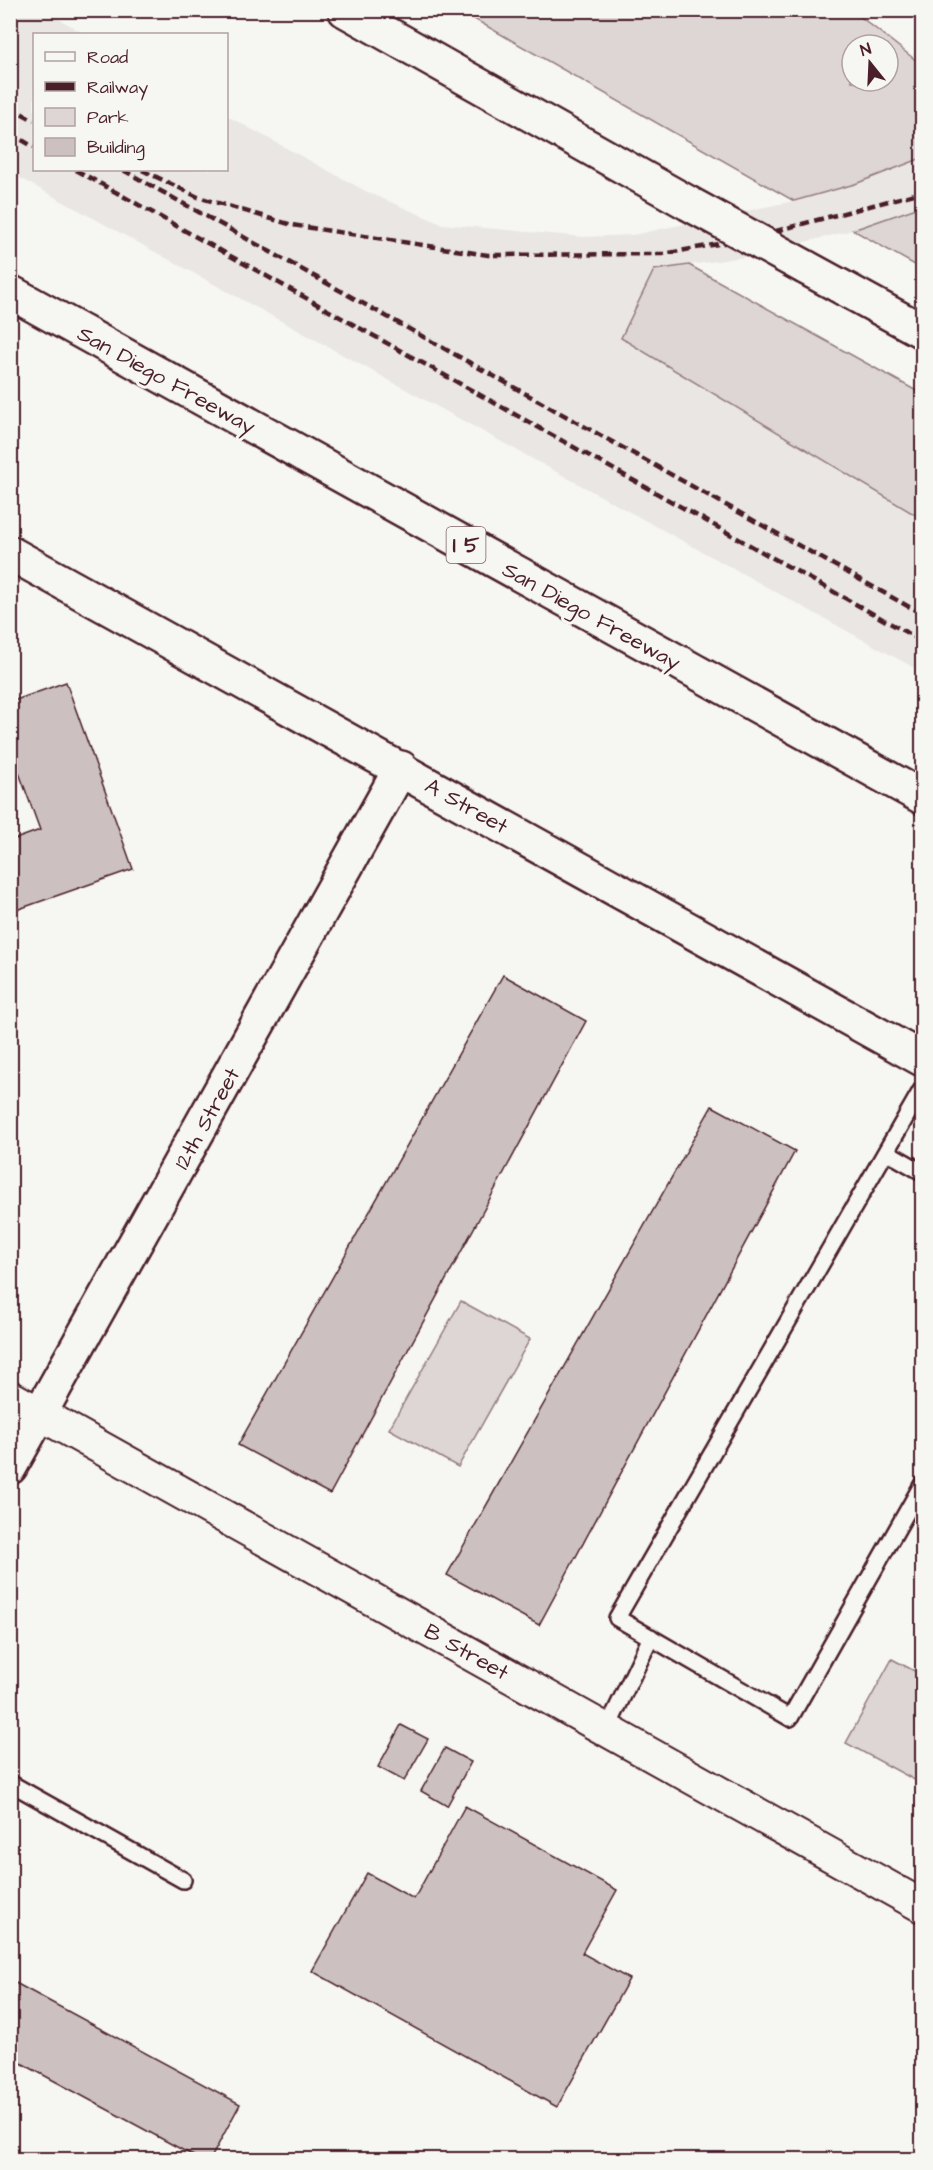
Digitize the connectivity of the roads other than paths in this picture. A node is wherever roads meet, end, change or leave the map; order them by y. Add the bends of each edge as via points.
1 (345, 10) edge
2 (10, 292) edge
3 (922, 331) edge
4 (10, 553) edge
5 (401, 768) junction
6 (922, 797) edge
7 (922, 1059) edge
8 (922, 1089) edge
9 (887, 1152) junction
10 (922, 1172) edge
11 (10, 1397) edge
12 (40, 1414) junction
13 (10, 1467) edge
14 (922, 1485) edge
15 (651, 1636) junction
16 (607, 1730) junction
17 (10, 1783) edge
18 (183, 1880) dead end
19 (922, 1906) edge

1 - 3 main road, bridge
2 - 6 main road, San Diego Freeway / I 5
4 - 5 main road, A Street
5 - 7 main road, A Street
5 - 12 main road, 12th Street
8 - 9 lane
9 - 10 lane
9 - 15 lane via 617,1618
11 - 12 street, B Street
12 - 13 main road, 12th Street
12 - 16 street, B Street
14 - 15 lane via 790,1718
15 - 16 lane
16 - 19 street, B Street
17 - 18 lane

